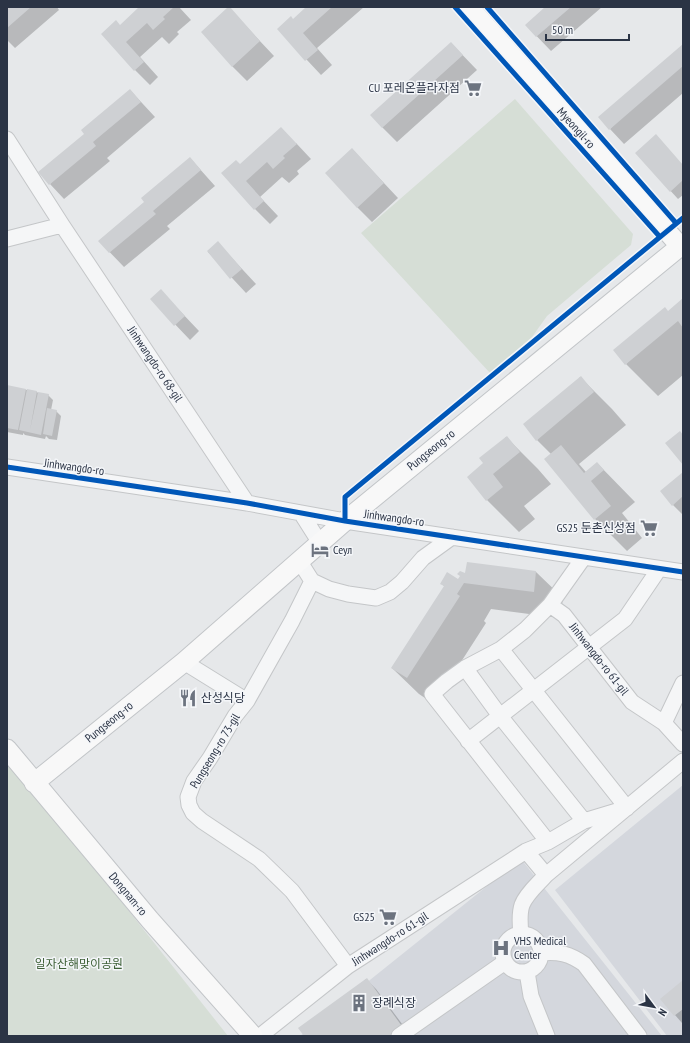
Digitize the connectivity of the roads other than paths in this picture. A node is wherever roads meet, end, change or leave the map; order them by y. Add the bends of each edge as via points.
1 (469, 7) edge
2 (7, 139) edge
3 (62, 226) junction
4 (7, 239) edge
5 (682, 246) edge
6 (7, 467) edge
7 (247, 503) junction
8 (301, 512) junction
9 (345, 521) junction
10 (452, 537) junction
11 (320, 543) junction
12 (584, 557) junction
13 (300, 562) junction
14 (659, 569) junction
15 (683, 572) edge
16 (312, 581) junction
17 (550, 605) junction
18 (589, 647) junction
19 (501, 649) junction
20 (184, 662) junction
21 (465, 668) junction
22 (683, 683) edge
23 (534, 690) junction
24 (247, 701) junction
25 (500, 716) junction
26 (664, 723) junction
27 (468, 741) junction
28 (683, 744) edge
29 (7, 749) edge
30 (683, 761) edge
31 (34, 783) junction
32 (627, 808) junction
33 (584, 821) junction
34 (548, 842) junction
35 (526, 851) junction
36 (546, 875) junction
37 (521, 934) junction
38 (541, 953) junction
39 (505, 962) junction
40 (348, 966) junction
41 (527, 972) junction
42 (253, 1036) edge
43 (260, 1036) edge
44 (399, 1036) edge
45 (547, 1036) edge
46 (639, 1036) edge

1 - 5 main road, Myeongil-ro
2 - 3 street, Jinhwangdo-ro 68-gil
3 - 4 street
3 - 7 street, Jinhwangdo-ro 68-gil
5 - 9 main road, Pungseong-ro
6 - 7 street, Jinhwangdo-ro
7 - 8 street, Jinhwangdo-ro
8 - 9 street, Jinhwangdo-ro
8 - 11 street
9 - 10 street, Jinhwangdo-ro
9 - 11 main road, Pungseong-ro
10 - 12 street, Jinhwangdo-ro
10 - 16 street via 424,558 390,592 376,598 329,589
11 - 13 main road, Pungseong-ro
12 - 14 street, Jinhwangdo-ro
12 - 17 street
13 - 16 street
13 - 20 main road, Pungseong-ro
14 - 15 street, Jinhwangdo-ro
14 - 18 street via 625,619
16 - 24 street, Pungseong-ro 73-gil
17 - 18 street, Jinhwangdo-ro 61-gil via 564,615
17 - 19 street
18 - 23 street
18 - 26 street, Jinhwangdo-ro 61-gil via 632,702
19 - 21 street
19 - 23 street
20 - 24 street
20 - 31 main road, Pungseong-ro
21 - 25 street
21 - 27 street via 432,694
22 - 26 street
23 - 25 street
23 - 32 street
24 - 40 street, Pungseong-ro 73-gil via 194,781 188,798 189,805 202,821 259,859 292,891
25 - 27 street
25 - 33 street
26 - 28 street, Jinhwangdo-ro 61-gil
27 - 34 street
29 - 31 main road, Dongnam-ro
30 - 32 street, Jinhwangdo-ro 61-gil
31 - 42 main road, Dongnam-ro via 144,914
32 - 33 street, Jinhwangdo-ro 61-gil
32 - 36 street, Jinhwangdo-ro 61-gil
33 - 34 street, Jinhwangdo-ro 61-gil
34 - 35 street, Jinhwangdo-ro 61-gil
35 - 36 street
35 - 40 street, Jinhwangdo-ro 61-gil
36 - 37 street, Jinhwangdo-ro 61-gil via 530,892 522,906
37 - 38 street via 537,941
37 - 39 street via 515,935 505,944
38 - 41 street via 537,965
38 - 46 street via 565,953 584,964
39 - 41 street via 514,971
39 - 44 street
40 - 43 street, Jinhwangdo-ro 61-gil
41 - 45 street via 531,996

